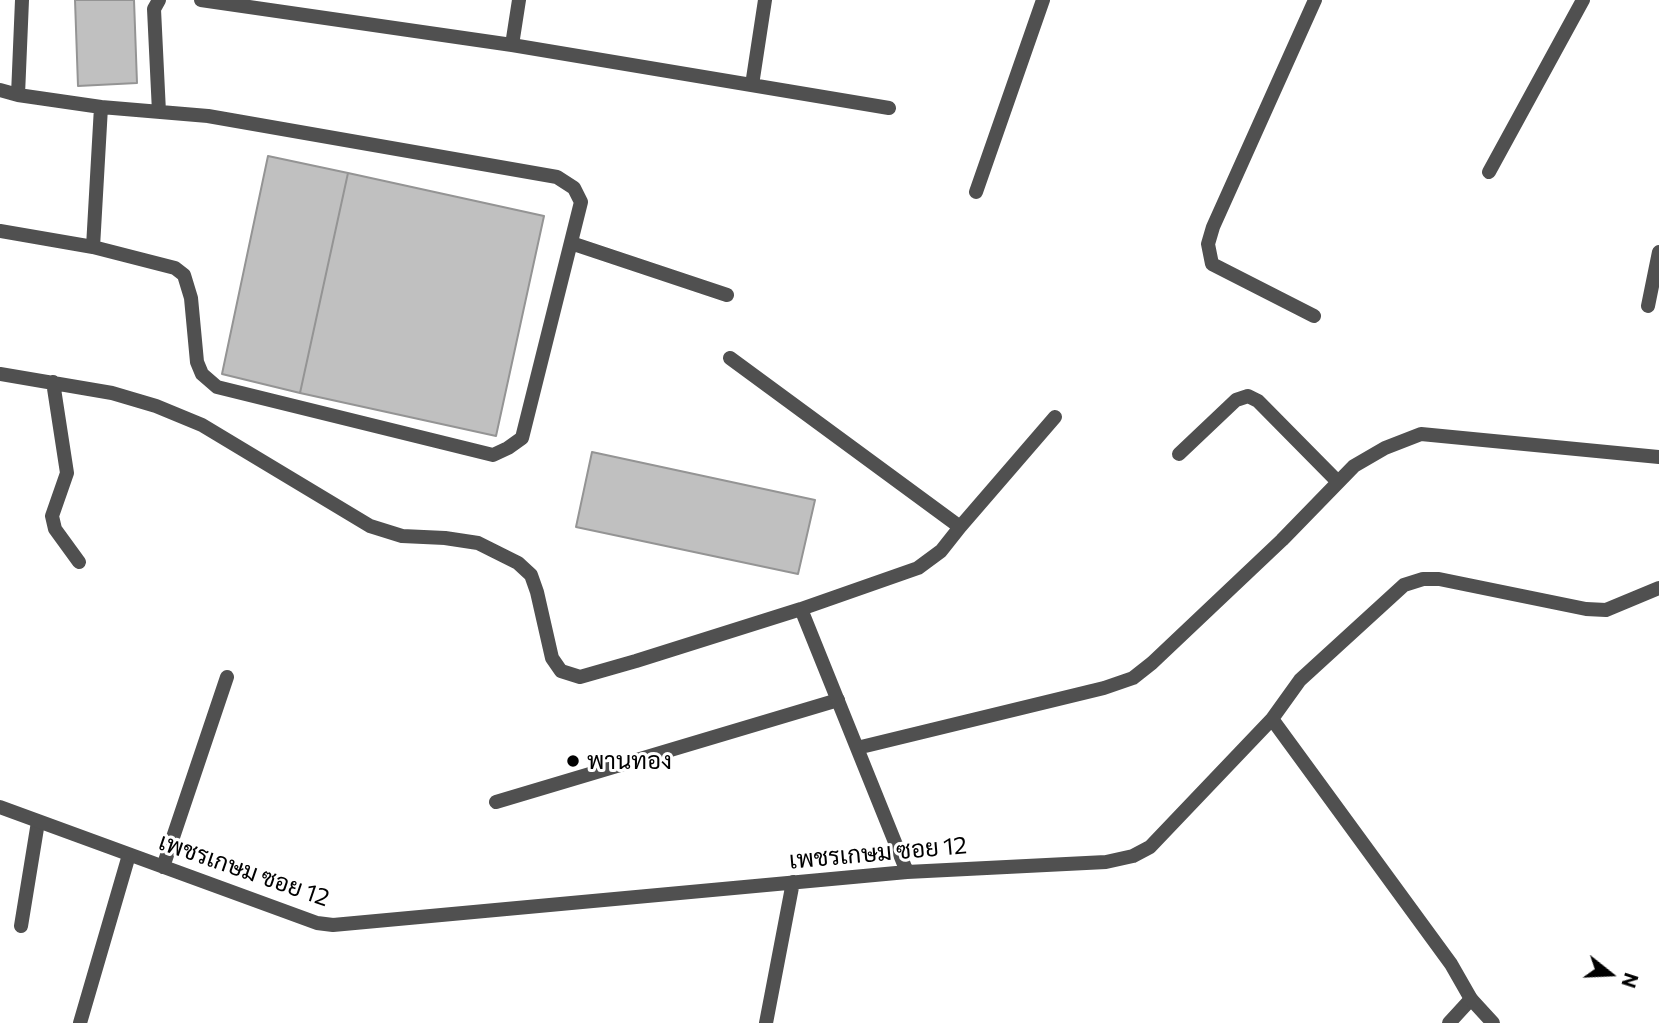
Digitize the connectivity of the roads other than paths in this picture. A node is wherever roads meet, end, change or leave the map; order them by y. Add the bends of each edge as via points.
1 (23, 0) edge
2 (159, 0) edge
3 (201, 0) edge
4 (519, 0) edge
5 (765, 0) edge
6 (1043, 0) edge
7 (1315, 0) edge
8 (1583, 0) edge
9 (512, 45) junction
10 (752, 85) junction
11 (0, 90) edge
12 (18, 95) junction
13 (101, 107) junction
14 (889, 108) dead end
15 (159, 112) junction
16 (1489, 172) dead end
17 (976, 192) dead end
18 (0, 231) edge
19 (570, 243) junction
20 (93, 247) junction
21 (1659, 252) edge
22 (727, 295) dead end
23 (1648, 306) dead end
24 (1314, 316) dead end
25 (730, 358) dead end
26 (0, 374) edge
27 (53, 382) junction
28 (1055, 417) dead end
29 (1179, 454) dead end
30 (1659, 457) edge
31 (1338, 482) junction
32 (960, 527) junction
33 (79, 562) dead end
34 (1659, 588) edge
35 (801, 609) junction
36 (227, 677) dead end
37 (838, 700) junction
38 (1272, 719) junction
39 (858, 748) junction
40 (496, 802) dead end
41 (0, 807) edge
42 (38, 822) junction
43 (129, 855) junction
44 (163, 867) junction
45 (907, 872) junction
46 (793, 883) junction
47 (21, 926) dead end
48 (1471, 999) junction
49 (80, 1023) edge
50 (766, 1023) edge
51 (1449, 1023) edge
52 (1493, 1023) edge

1 - 12 street
2 - 15 street via 154,9
3 - 9 street
4 - 9 street
5 - 10 street
6 - 17 street
7 - 24 street via 1208,244 1213,264
8 - 16 street
9 - 10 street
10 - 14 street
11 - 12 street
12 - 13 street
13 - 15 street
13 - 20 street
15 - 19 street via 208,116 556,177 574,188 581,202
18 - 20 street
19 - 20 street via 522,438 493,455 217,387 202,374 197,362 191,298 184,275 175,268
19 - 22 street
21 - 23 street
25 - 32 street
26 - 27 street
27 - 33 street via 67,473 52,516 55,529
27 - 35 street via 112,393 202,425 370,526 402,536 478,543 518,563 531,575 552,658 561,671 580,677
28 - 32 street
29 - 31 street via 1236,400 1248,396
30 - 31 street via 1420,434 1354,466
31 - 39 street via 1133,678
32 - 35 street via 918,568
34 - 38 street, เพชรเกษม ซอย 12 via 1606,610 1439,579 1404,585 1300,680
35 - 37 street
36 - 44 street
37 - 39 street
37 - 40 street
38 - 45 street, เพชรเกษม ซอย 12 via 1150,847 1133,856 1106,862
38 - 48 street via 1451,964
39 - 45 street
41 - 42 street, เพชรเกษม ซอย 12
42 - 43 street, เพชรเกษม ซอย 12
42 - 47 street
43 - 44 street, เพชรเกษม ซอย 12
43 - 49 street
44 - 46 street, เพชรเกษม ซอย 12 via 317,923 344,925
45 - 46 street, เพชรเกษม ซอย 12
46 - 50 street
48 - 51 street
48 - 52 street

